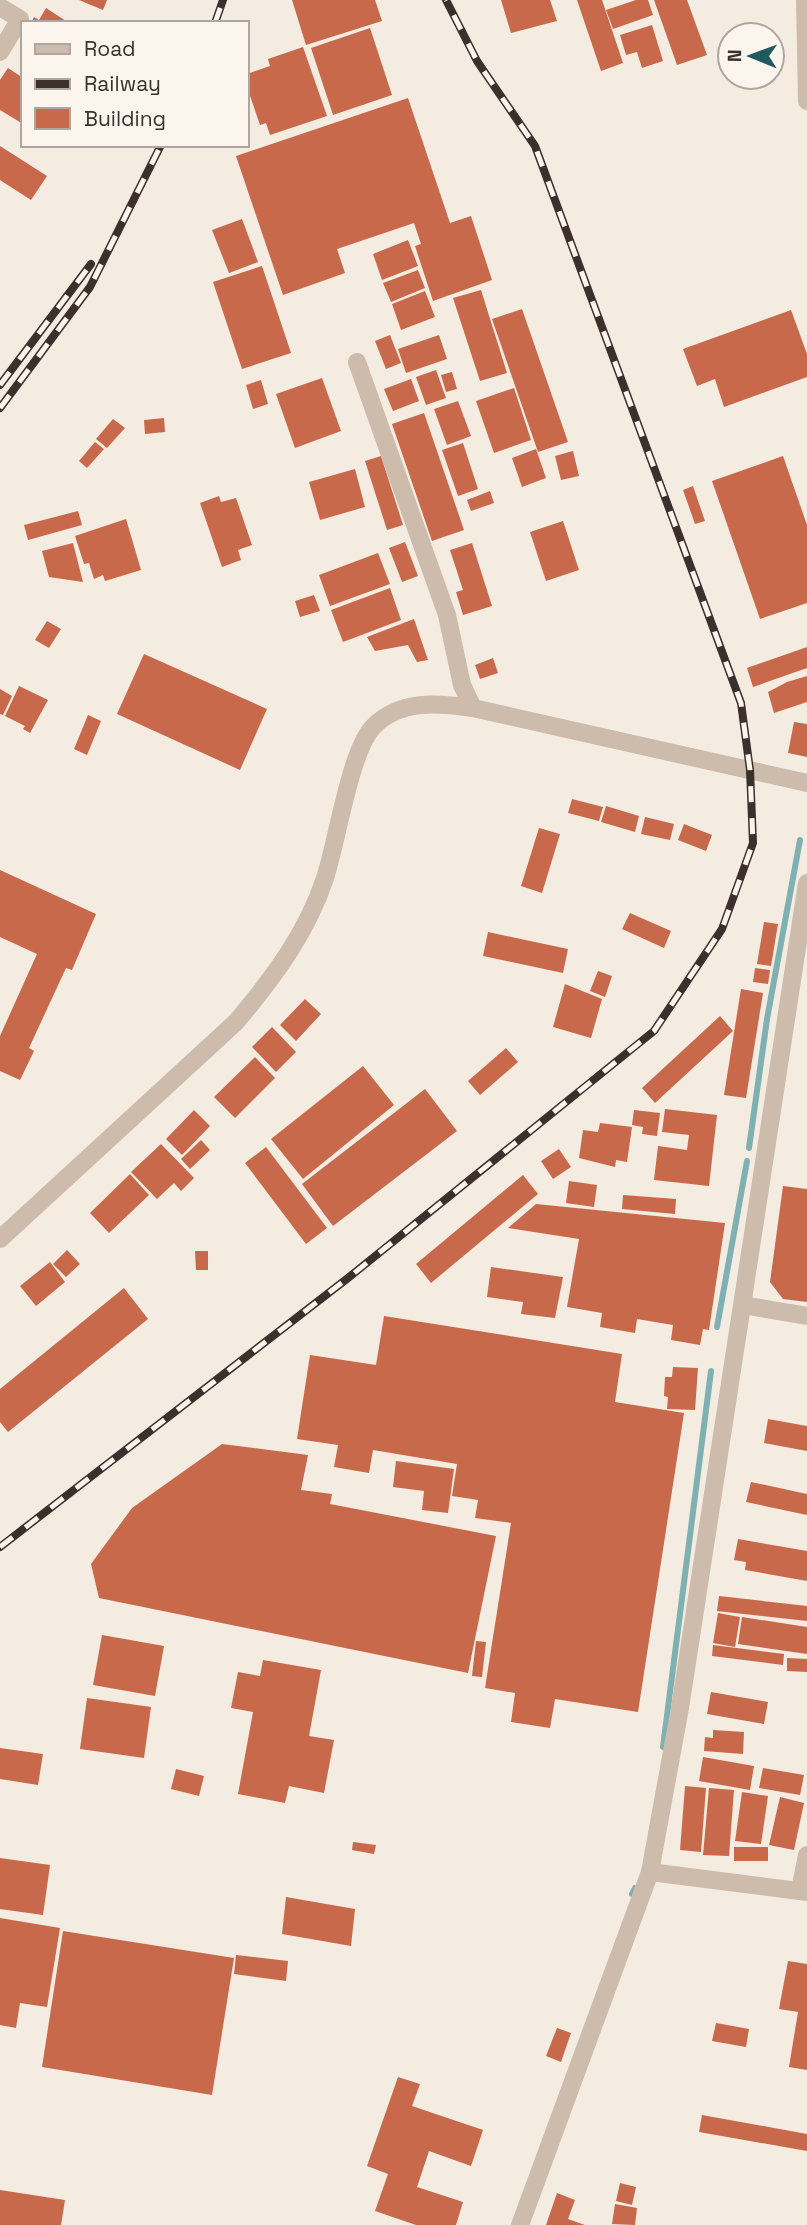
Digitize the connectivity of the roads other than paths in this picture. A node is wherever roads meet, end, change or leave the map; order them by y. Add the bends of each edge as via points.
1 (805, 0) edge
2 (0, 7) edge
3 (0, 52) edge
4 (807, 101) edge
5 (357, 362) dead end
6 (473, 708) junction
7 (807, 783) edge
8 (807, 883) edge
9 (0, 1239) edge
10 (743, 1305) junction
11 (807, 1316) edge
12 (807, 1855) edge
13 (650, 1872) junction
14 (804, 1891) edge
15 (520, 2225) edge

1 - 4 street
2 - 3 street via 20,19
5 - 6 street via 447,615 461,684
6 - 7 street
6 - 9 street via 437,703 411,706 388,714 371,729 359,755 325,879 301,934 270,982 236,1022
8 - 10 street
10 - 11 street
10 - 13 street
12 - 14 street
13 - 14 street
13 - 15 street

